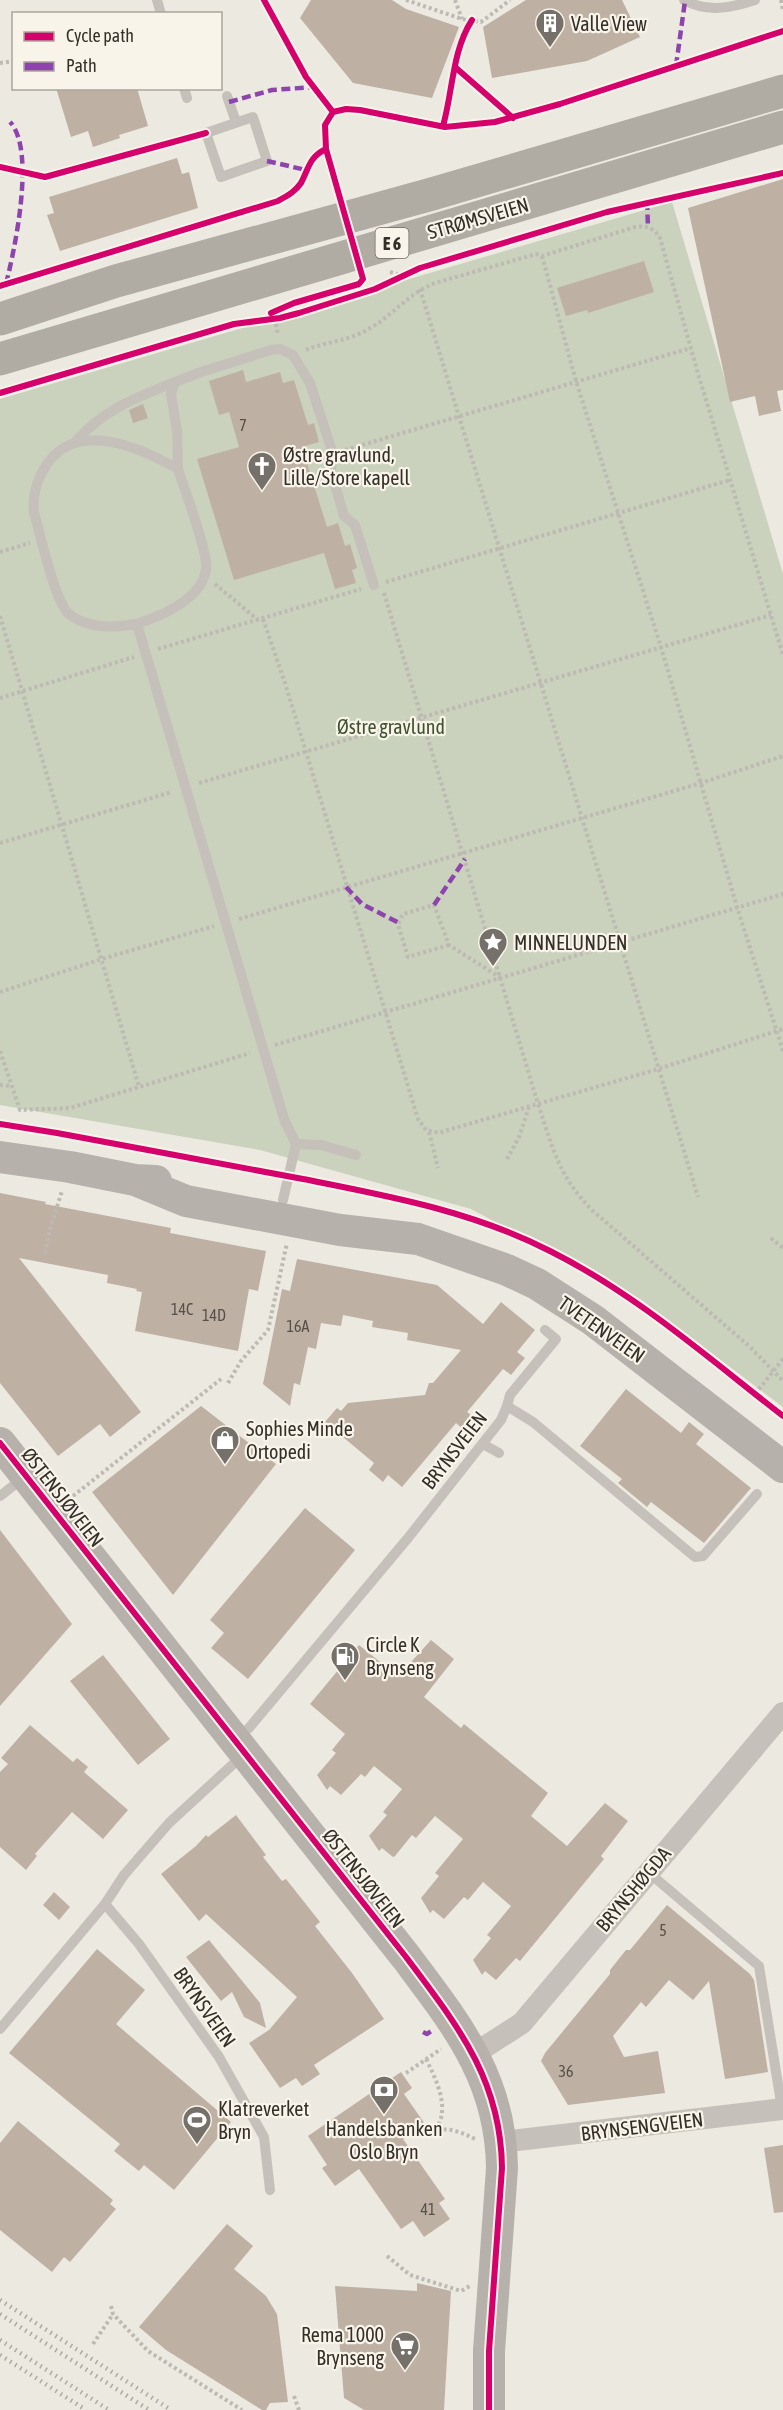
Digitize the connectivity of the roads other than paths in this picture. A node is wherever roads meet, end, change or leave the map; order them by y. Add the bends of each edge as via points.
1 (684, 0) edge
2 (755, 0) edge
3 (783, 91) edge
4 (227, 96) dead end
5 (236, 122) junction
6 (783, 127) edge
7 (0, 319) edge
8 (0, 358) edge
9 (175, 382) junction
10 (76, 441) junction
11 (178, 469) junction
12 (374, 585) road end
13 (136, 624) junction
14 (4, 1135) edge
15 (296, 1144) junction
16 (356, 1155) dead end
17 (0, 1157) edge
18 (67, 1177) junction
19 (135, 1180) junction
20 (285, 1192) junction
21 (418, 1239) junction
22 (545, 1330) dead end
23 (507, 1406) junction
24 (0, 1443) edge
25 (483, 1444) junction
26 (499, 1453) dead end
27 (777, 1461) edge
28 (26, 1476) junction
29 (757, 1494) dead end
30 (0, 1496) edge
31 (783, 1713) edge
32 (240, 1747) junction
33 (648, 1872) junction
34 (105, 1904) junction
35 (0, 2029) edge
36 (474, 2054) junction
37 (782, 2109) edge
38 (490, 2141) junction
39 (270, 2190) dead end
40 (489, 2410) edge

1 - 2 lane via 710,8
3 - 7 highway, STRØMSVEIEN / E 6 via 116,281
4 - 5 lane
5 - 5 lane via 206,132 220,177 267,161 253,117
6 - 8 highway, STRØMSVEIEN / E 6
9 - 10 lane via 108,412
9 - 11 lane via 171,394
9 - 12 lane via 271,350 293,355 310,383 333,454 331,471 344,516 355,525
10 - 11 lane via 101,440 134,447
10 - 13 lane via 52,457 37,483 33,501 58,596 67,613 89,624
11 - 13 lane via 207,561 205,577 186,600 158,617
13 - 15 lane via 284,1119
14 - 18 main road, TVETENVEIEN
15 - 16 lane via 321,1145
15 - 20 lane
17 - 18 main road, TVETENVEIEN
18 - 19 main road, TVETENVEIEN
19 - 20 main road, TVETENVEIEN
19 - 21 main road, TVETENVEIEN via 186,1201 340,1230
20 - 21 main road, TVETENVEIEN via 377,1218
21 - 27 main road, TVETENVEIEN via 507,1270 566,1302
22 - 23 lane via 556,1340 510,1395
23 - 25 lane, BRYNSVEIEN
23 - 29 lane, BRYNSVEIEN via 541,1428 695,1557 703,1556
24 - 28 main road, ØSTENSJØVEIEN
25 - 26 lane
25 - 32 lane, BRYNSVEIEN via 249,1728
28 - 30 lane
28 - 32 main road, ØSTENSJØVEIEN
31 - 33 street, BRYNSHØGDA
32 - 34 lane, BRYNSVEIEN via 124,1875
32 - 36 main road, ØSTENSJØVEIEN via 406,1957
33 - 36 street, BRYNSHØGDA via 522,2023
33 - 37 lane via 759,1966
34 - 35 lane, BRYNSVEIEN
34 - 39 lane, BRYNSVEIEN via 139,1944 219,2057 264,2137
36 - 38 main road, ØSTENSJØVEIEN via 494,2103
37 - 38 street, BRYNSENGVEIEN
38 - 40 main road, ØSTENSJØVEIEN via 502,2169 489,2351

